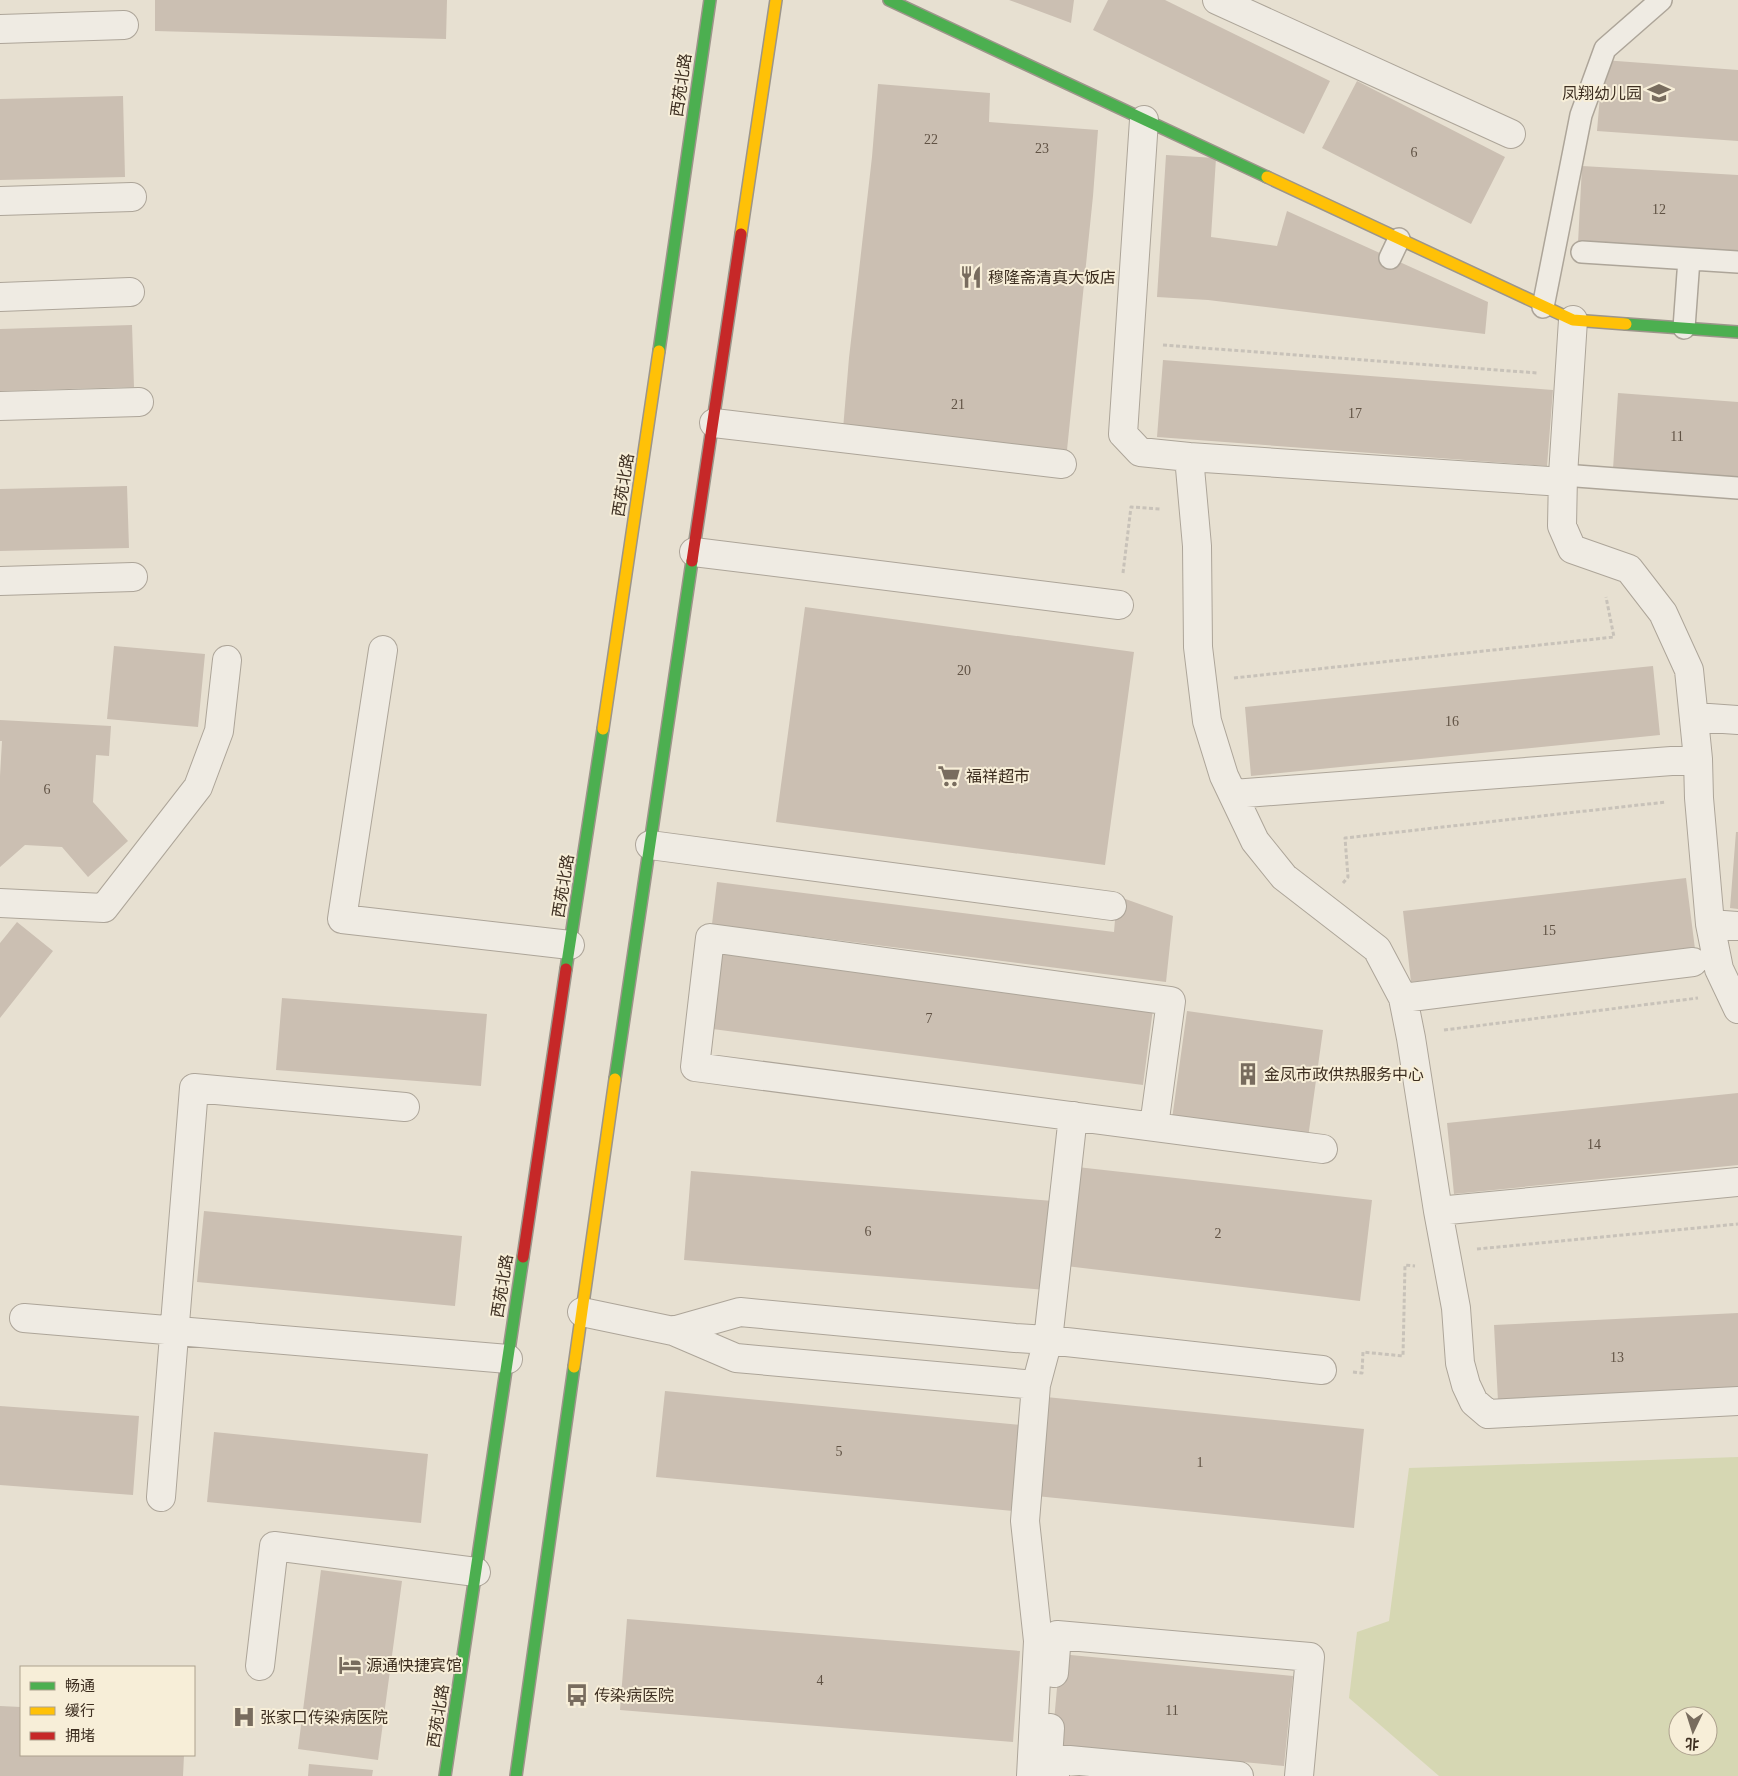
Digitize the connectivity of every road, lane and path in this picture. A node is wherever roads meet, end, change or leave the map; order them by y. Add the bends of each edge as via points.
1 (710, 0) edge
2 (776, 0) edge
3 (889, 0) edge
4 (1217, 0) edge
5 (1661, 0) edge
6 (124, 25) dead end
7 (0, 29) edge
8 (1144, 120) junction
9 (1511, 134) dead end
10 (132, 198) dead end
11 (0, 202) edge
12 (1399, 239) junction
13 (1582, 252) dead end
14 (1390, 258) dead end
15 (1689, 259) junction
16 (1738, 262) edge
17 (130, 292) dead end
18 (0, 297) edge
19 (1543, 307) junction
20 (1573, 320) junction
21 (1684, 328) junction
22 (1738, 332) edge
23 (1158, 344) dead end
24 (1570, 376) junction
25 (139, 402) dead end
26 (0, 406) edge
27 (714, 423) junction
28 (1189, 457) junction
29 (1062, 464) dead end
30 (1563, 478) junction
31 (1738, 488) edge
32 (1194, 512) junction
33 (694, 552) junction
34 (1606, 562) junction
35 (133, 577) dead end
36 (0, 581) edge
37 (1119, 605) joint
38 (383, 650) dead end
39 (227, 660) dead end
40 (1202, 681) junction
41 (1695, 717) junction
42 (1738, 720) edge
43 (1698, 759) junction
44 (1233, 794) junction
45 (1699, 798) junction
46 (650, 845) junction
47 (1348, 877) dead end
48 (0, 903) edge
49 (1112, 906) dead end
50 (1710, 924) junction
51 (1738, 926) edge
52 (570, 944) junction
53 (1693, 962) dead end
54 (1729, 970) edge
55 (1403, 998) junction
56 (1671, 1002) dead end
57 (1738, 1010) edge
58 (1441, 1030) dead end
59 (405, 1107) dead end
60 (1073, 1116) junction
61 (1154, 1126) junction
62 (1323, 1149) dead end
63 (1738, 1182) edge
64 (1438, 1211) junction
65 (1738, 1224) edge
66 (1483, 1248) dead end
67 (1448, 1267) junction
68 (582, 1312) junction
69 (24, 1318) dead end
70 (174, 1331) junction
71 (673, 1331) junction
72 (1048, 1340) junction
73 (508, 1359) junction
74 (1322, 1370) joint
75 (1036, 1385) junction
76 (1738, 1401) edge
77 (161, 1497) dead end
78 (476, 1572) junction
79 (260, 1666) dead end
80 (1044, 1770) edge
81 (445, 1776) edge
82 (516, 1776) edge
83 (1239, 1776) edge
84 (1299, 1776) edge

1 - 52 main road, 西苑北路
2 - 27 main road
3 - 8 main road
4 - 9 street
5 - 19 lane via 1605,49 1581,115
6 - 7 street
8 - 12 main road
8 - 28 street via 1123,434 1140,452
10 - 11 street
12 - 14 lane
12 - 19 main road
13 - 15 lane
15 - 16 lane
15 - 21 lane
17 - 18 street
19 - 20 main road
20 - 21 main road
20 - 24 street
21 - 22 main road
23 - 24 path
24 - 30 street
25 - 26 street
27 - 29 street
27 - 33 main road
28 - 30 street
28 - 32 street
30 - 31 lane
30 - 34 street via 1562,526 1572,549
32 - 37 path via 1131,507
32 - 40 street
33 - 37 street
33 - 46 main road
34 - 40 path via 1603,582 1614,638
34 - 41 street via 1629,569 1663,613 1690,670
35 - 36 street
38 - 52 street via 342,919
39 - 48 street via 220,731 198,786 104,908
40 - 44 street via 1207,721
41 - 42 street
41 - 43 street
43 - 44 street
43 - 45 street
44 - 55 street via 1255,841 1284,876 1378,949
45 - 47 path via 1345,838
45 - 50 street
46 - 49 street
46 - 68 main road
50 - 51 street
50 - 54 street
52 - 73 main road, 西苑北路
53 - 55 street
54 - 57 street
55 - 64 street
56 - 58 path
59 - 70 street via 194,1088
60 - 61 street
60 - 61 street via 695,1067 710,938 1171,1001
60 - 72 street
61 - 62 street
63 - 64 street
64 - 67 street
65 - 66 path
67 - 74 path via 1405,1265 1403,1356 1363,1352 1362,1373
67 - 76 street via 1456,1308 1460,1363 1474,1402 1488,1414
68 - 71 street
68 - 82 main road
69 - 70 street
70 - 73 street
70 - 77 street
71 - 72 street via 740,1312
71 - 75 street via 736,1358
72 - 74 street
72 - 75 street
73 - 78 main road, 西苑北路
75 - 80 street via 1025,1522 1038,1642
78 - 79 street via 274,1546
78 - 81 main road, 西苑北路
80 - 83 street
80 - 84 street via 1057,1635 1310,1657

